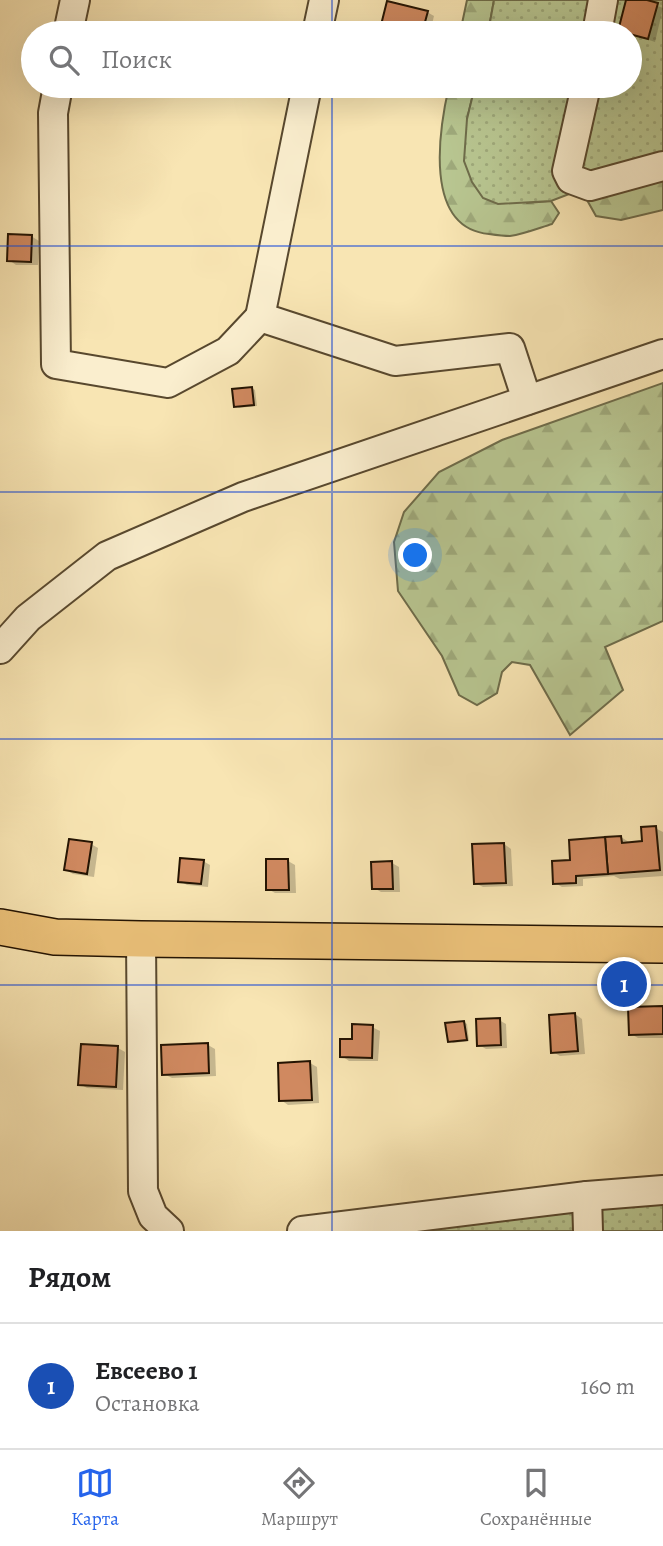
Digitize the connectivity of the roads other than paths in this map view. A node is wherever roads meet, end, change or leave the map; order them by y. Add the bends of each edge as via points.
1 (75, 0) edge
2 (324, 0) edge
3 (603, 0) edge
4 (71, 21) edge
5 (320, 21) edge
6 (599, 21) edge
7 (55, 98) edge
8 (304, 98) edge
9 (583, 98) edge
10 (663, 166) edge
11 (261, 317) junction
12 (663, 354) edge
13 (527, 400) junction
14 (0, 649) edge
15 (0, 927) edge
16 (141, 939) junction
17 (663, 944) edge
18 (663, 1190) edge
19 (586, 1196) junction
20 (412, 1224) edge
21 (169, 1231) edge
22 (302, 1231) edge
23 (588, 1231) edge

1 - 4 street
2 - 5 street
3 - 6 street
7 - 11 street via 55,365 168,383 228,351
8 - 11 street
9 - 10 street via 568,171 572,179 590,186
11 - 13 street via 395,361 510,348
12 - 13 street
13 - 14 street via 243,497 107,556 28,618
15 - 16 main road via 55,937
16 - 17 main road
16 - 21 street via 143,1191 153,1216
18 - 19 street
19 - 20 street
19 - 23 street
20 - 22 street

